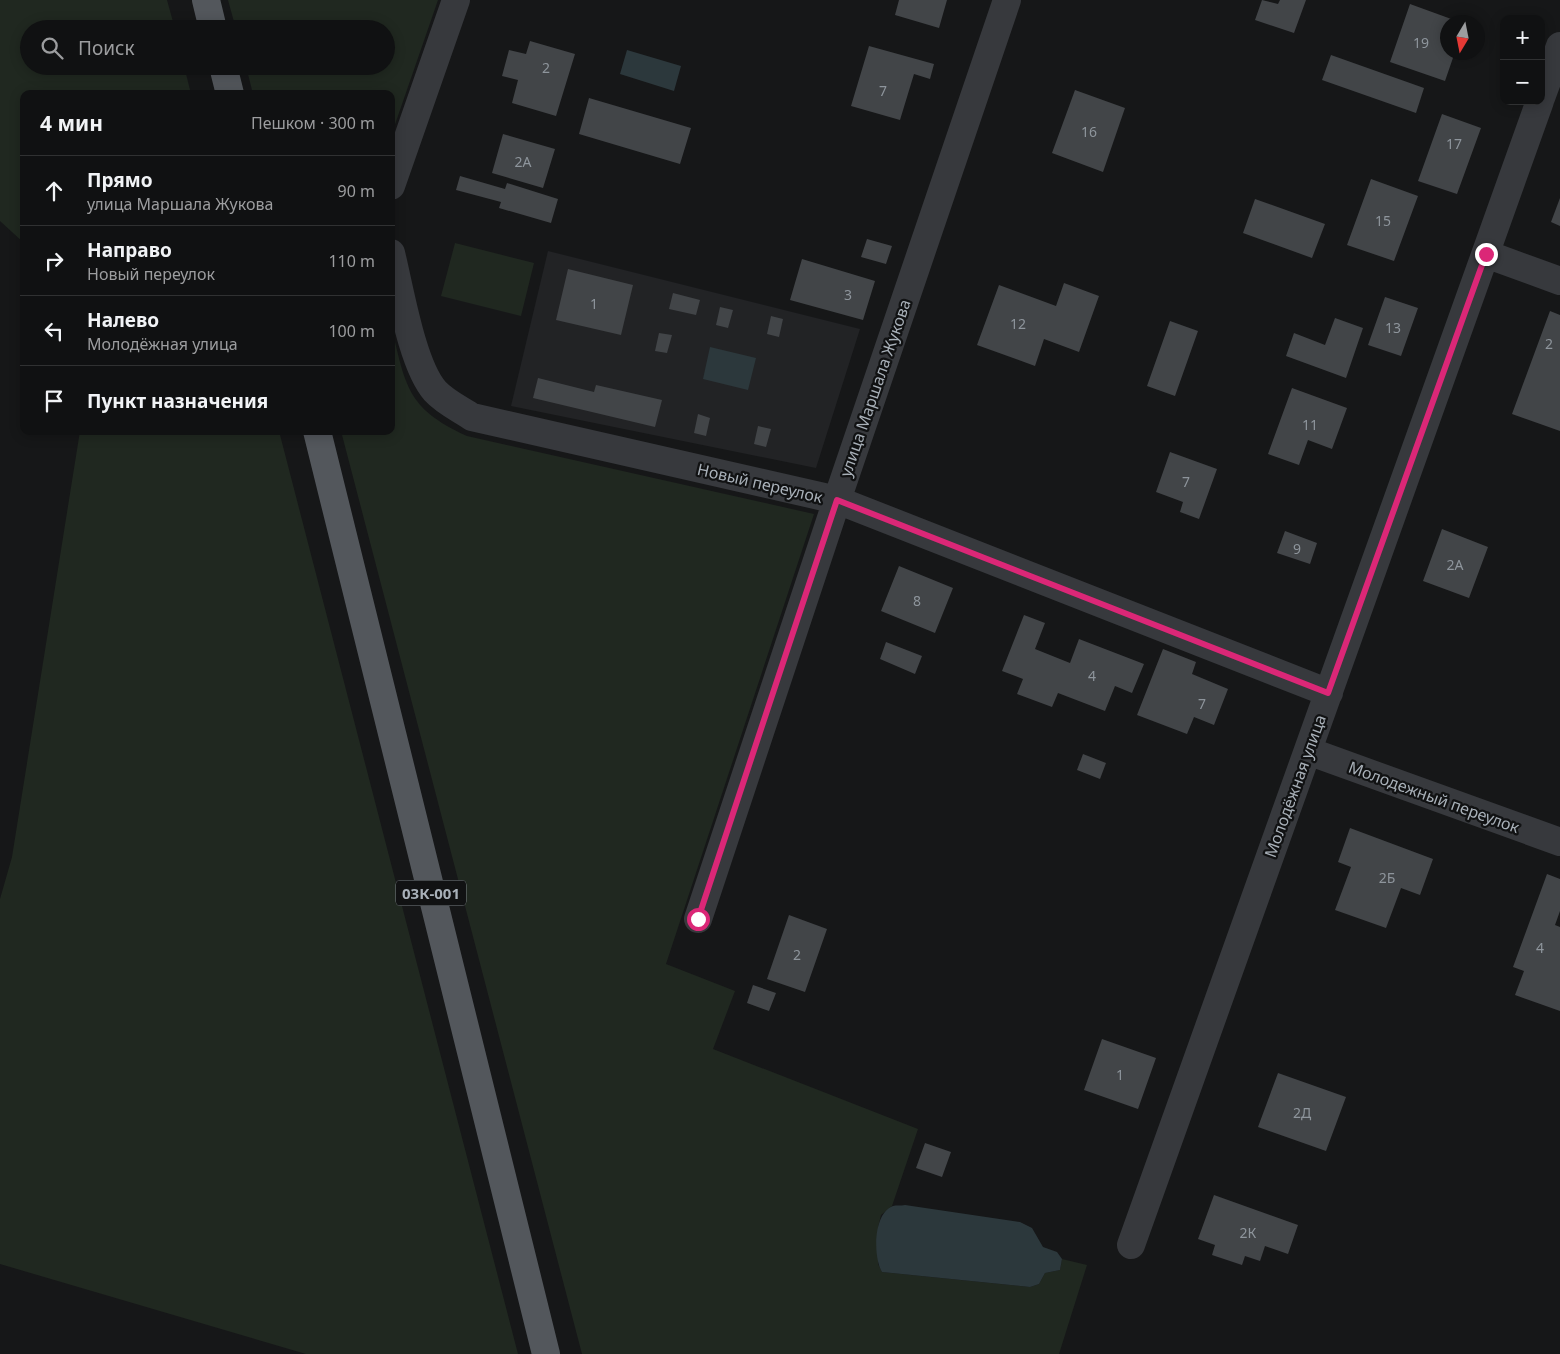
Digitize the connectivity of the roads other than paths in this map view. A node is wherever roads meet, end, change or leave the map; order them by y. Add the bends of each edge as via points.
1 (206, 0) edge
2 (456, 0) edge
3 (1007, 0) edge
4 (211, 20) edge
5 (1560, 46) edge
6 (225, 75) edge
7 (1545, 89) edge
8 (229, 90) edge
9 (1539, 105) edge
10 (395, 175) edge
11 (1486, 254) junction
12 (395, 268) edge
13 (1560, 281) edge
14 (318, 435) edge
15 (837, 500) junction
16 (1328, 693) junction
17 (1308, 751) junction
18 (1560, 842) edge
19 (698, 919) dead end
20 (1131, 1245) dead end
21 (546, 1354) edge

1 - 4 main road
2 - 10 street
3 - 15 street, улица Маршала Жукова
5 - 7 street, Молодёжная улица
6 - 8 main road
9 - 11 street, Молодёжная улица
11 - 13 street
11 - 16 street, Молодёжная улица
12 - 15 street, Новый переулок via 423,372 435,390 472,417
14 - 21 main road, 03К-001
15 - 16 street, Новый переулок
15 - 19 street, улица Маршала Жукова
16 - 17 street, Молодёжная улица
17 - 18 street, Молодежный переулок
17 - 20 street, Молодёжная улица

